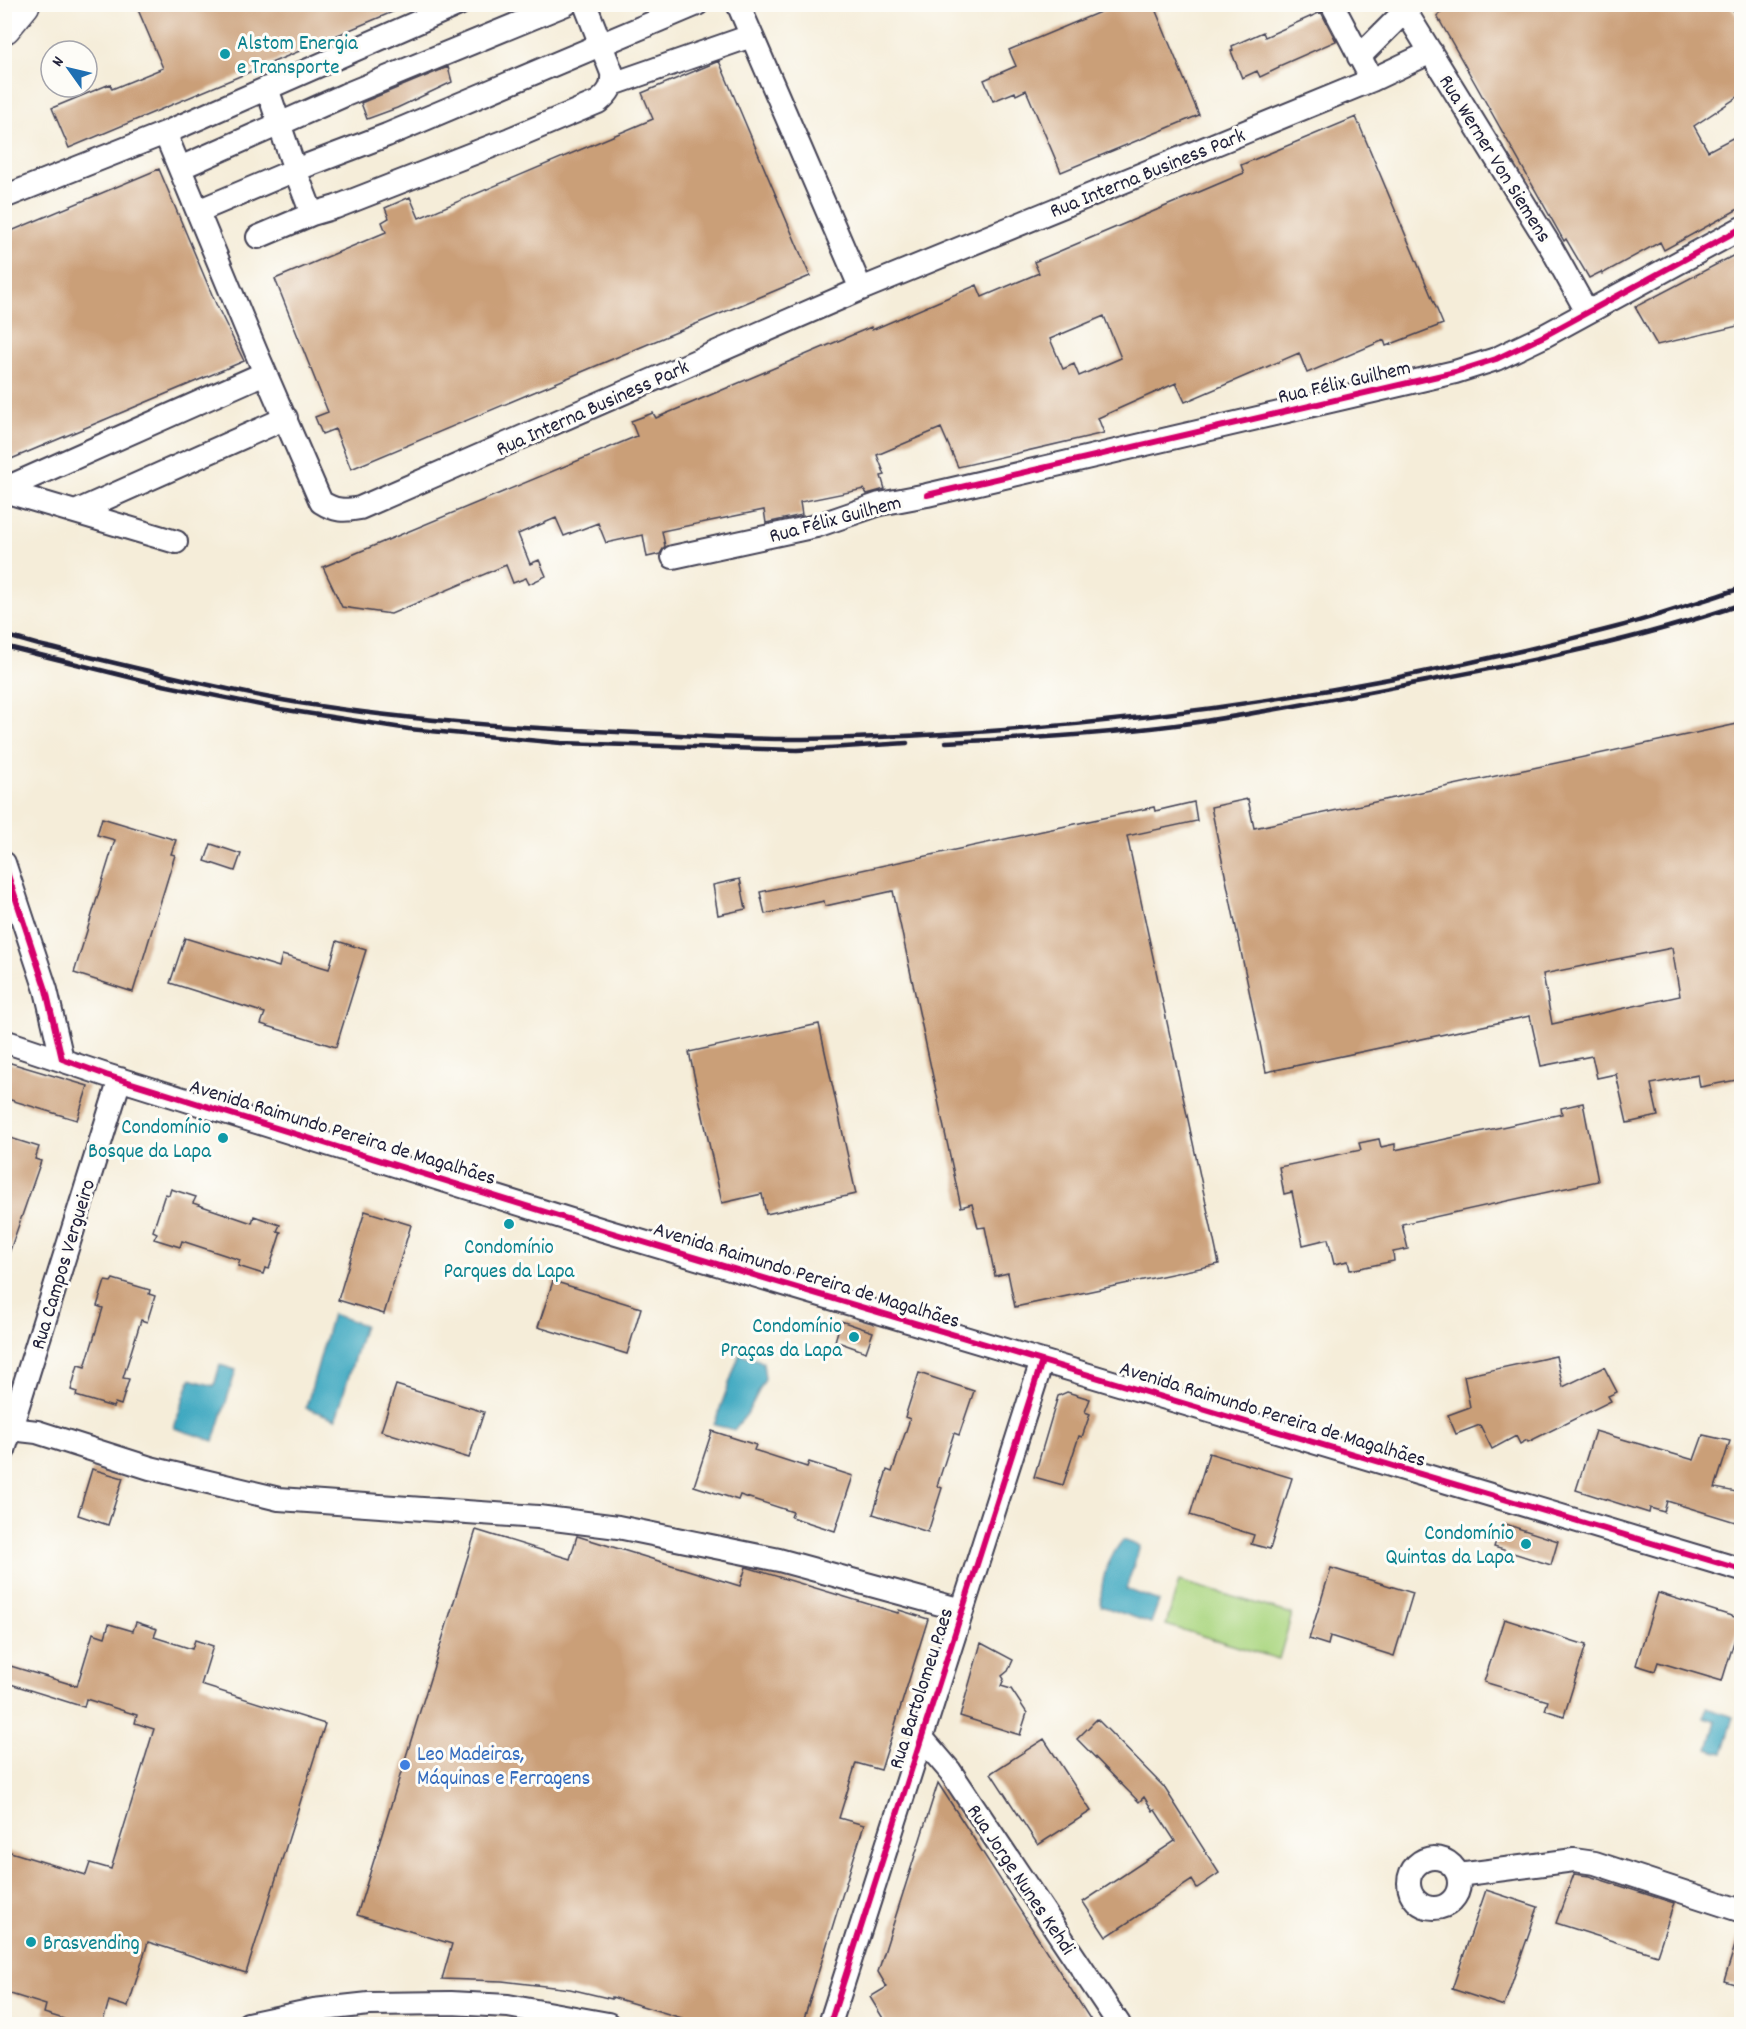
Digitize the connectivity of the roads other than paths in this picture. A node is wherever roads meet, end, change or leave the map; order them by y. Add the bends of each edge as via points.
1 (23, 4) edge
2 (459, 4) edge
3 (566, 4) edge
4 (585, 4) edge
5 (697, 4) edge
6 (738, 4) edge
7 (1332, 4) edge
8 (1406, 7) edge
9 (4, 27) edge
10 (751, 36) junction
11 (602, 45) junction
12 (1431, 52) junction
13 (1359, 57) junction
14 (1372, 80) junction
15 (613, 84) junction
16 (267, 88) junction
17 (279, 124) junction
18 (165, 133) junction
19 (180, 168) junction
20 (295, 171) junction
21 (4, 197) edge
22 (198, 212) junction
23 (312, 214) junction
24 (1742, 228) edge
25 (258, 237) dead end
26 (861, 289) junction
27 (1587, 312) junction
28 (265, 373) junction
29 (286, 418) junction
30 (4, 490) edge
31 (75, 512) junction
32 (177, 542) dead end
33 (673, 557) dead end
34 (4, 863) edge
35 (4, 1041) edge
36 (62, 1059) junction
37 (120, 1079) junction
38 (1042, 1361) junction
39 (8, 1440) edge
40 (1742, 1570) edge
41 (962, 1610) junction
42 (921, 1737) junction
43 (1458, 1875) dead end
44 (1742, 1911) edge
45 (248, 2025) edge
46 (608, 2025) edge
47 (830, 2025) edge
48 (1119, 2025) edge

1 - 9 highway
2 - 16 street
3 - 17 street
4 - 11 street
5 - 11 street
6 - 10 street
7 - 13 street
8 - 12 street, Rua Werner Von Siemens
8 - 13 street
10 - 15 street
10 - 26 street
11 - 15 street
11 - 20 street
12 - 14 street, Rua Interna Business Park
12 - 27 street, Rua Werner Von Siemens
13 - 14 street
14 - 26 street, Rua Interna Business Park
15 - 23 street via 598,102
16 - 17 street
16 - 18 street
17 - 19 street
17 - 20 street
18 - 19 street
18 - 21 street
19 - 22 street
20 - 22 street
20 - 23 street
22 - 28 street
23 - 25 street
24 - 27 street, Rua Félix Guilhem
26 - 29 street, Rua Interna Business Park via 360,508 342,511 321,502
27 - 33 street, Rua Félix Guilhem via 1496,359 1455,372 880,504 816,526
28 - 29 street
28 - 30 street
29 - 31 street
30 - 31 street
31 - 32 street
34 - 36 street via 46,990
35 - 36 street, Avenida Raimundo Pereira de Magalhães
36 - 37 street, Avenida Raimundo Pereira de Magalhães
37 - 38 street, Avenida Raimundo Pereira de Magalhães via 603,1230
37 - 39 street, Rua Campos Vergueiro
38 - 40 street, Avenida Raimundo Pereira de Magalhães
38 - 41 street, Rua Bartolomeu Paes
39 - 41 street via 38,1432 150,1468 279,1499 538,1516 618,1527 779,1560
41 - 42 street, Rua Bartolomeu Paes
42 - 47 street, Rua Bartolomeu Paes
42 - 48 street, Rua Jorge Nunes Kehdi via 950,1771
43 - 44 street via 1574,1860
45 - 46 street via 314,2010 369,2004 451,2003 508,2006

